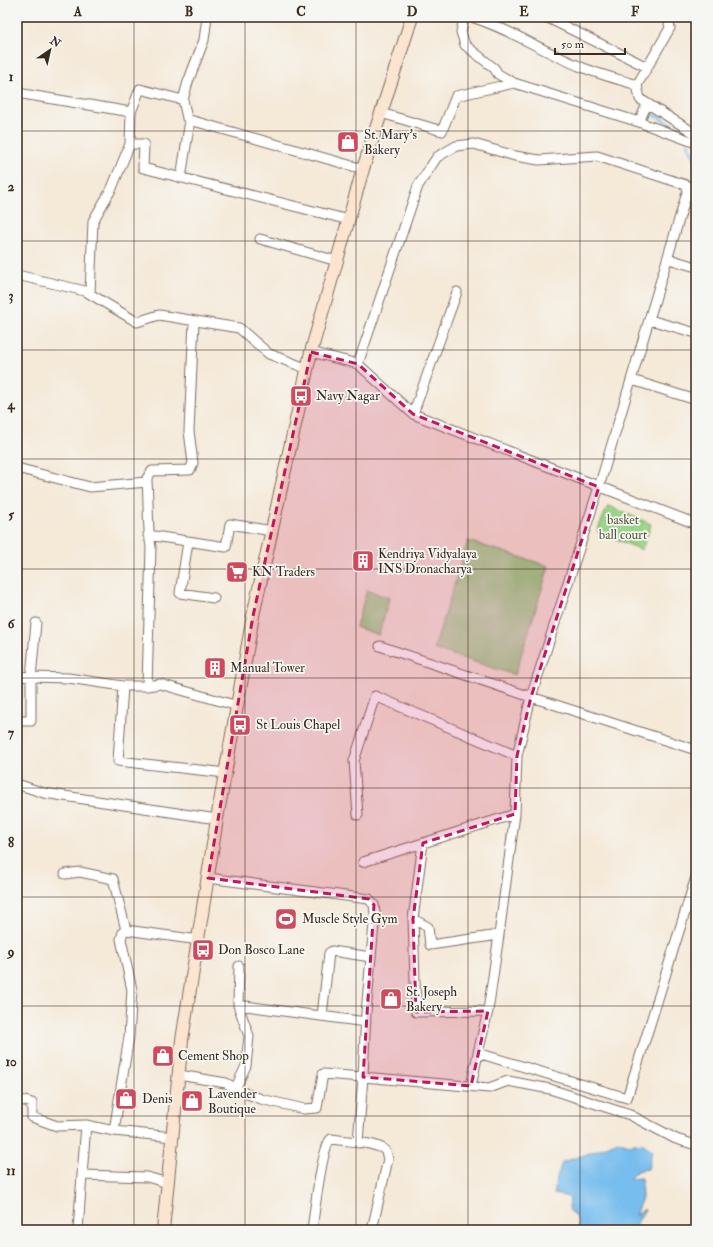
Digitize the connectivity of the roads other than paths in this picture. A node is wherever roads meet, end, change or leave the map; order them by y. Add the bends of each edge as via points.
1 (207, 17) edge
2 (412, 17) edge
3 (464, 17) edge
4 (470, 17) edge
5 (546, 17) edge
6 (668, 17) edge
7 (482, 19) edge
8 (647, 67) junction
9 (514, 83) junction
10 (637, 85) junction
11 (17, 92) edge
12 (183, 100) junction
13 (647, 104) junction
14 (131, 112) junction
15 (381, 113) junction
16 (190, 120) junction
17 (638, 122) junction
18 (696, 134) edge
19 (696, 143) edge
20 (130, 144) junction
21 (363, 169) junction
22 (181, 178) junction
23 (693, 187) edge
24 (349, 220) junction
25 (260, 239) dead end
26 (669, 259) junction
27 (336, 261) junction
28 (696, 267) edge
29 (17, 275) edge
30 (457, 292) dead end
31 (90, 294) junction
32 (650, 320) junction
33 (194, 321) junction
34 (696, 333) edge
35 (311, 352) junction
36 (358, 364) junction
37 (308, 369) junction
38 (632, 380) junction
39 (696, 400) edge
40 (414, 414) junction
41 (17, 468) edge
42 (147, 482) junction
43 (599, 487) junction
44 (696, 524) edge
45 (272, 532) junction
46 (148, 535) junction
47 (188, 542) junction
48 (214, 598) dead end
49 (36, 624) dead end
50 (380, 646) dead end
51 (17, 676) edge
52 (31, 677) junction
53 (123, 686) junction
54 (147, 686) junction
55 (531, 697) junction
56 (238, 706) junction
57 (17, 721) edge
58 (696, 750) edge
59 (517, 756) junction
60 (226, 773) junction
61 (17, 784) edge
62 (358, 814) dead end
63 (515, 814) junction
64 (217, 819) junction
65 (423, 843) junction
66 (363, 862) dead end
67 (65, 874) dead end
68 (696, 877) edge
69 (208, 878) junction
70 (413, 919) junction
71 (126, 930) junction
72 (499, 935) junction
73 (199, 940) junction
74 (371, 956) junction
75 (239, 966) dead end
76 (238, 1005) junction
77 (488, 1011) junction
78 (322, 1016) junction
79 (366, 1022) junction
80 (478, 1053) junction
81 (179, 1076) junction
82 (363, 1077) junction
83 (471, 1086) junction
84 (236, 1087) junction
85 (17, 1100) edge
86 (86, 1125) junction
87 (114, 1131) junction
88 (173, 1137) junction
89 (358, 1143) junction
90 (696, 1145) edge
91 (82, 1175) junction
92 (168, 1183) junction
93 (78, 1230) edge
94 (163, 1230) edge
95 (312, 1230) edge
96 (372, 1230) edge

1 - 12 street via 204,40
2 - 15 main road
3 - 9 street via 461,32 465,45 498,74
4 - 7 street
5 - 8 street
6 - 8 street via 670,28
7 - 10 street via 579,66
8 - 10 street
9 - 15 street via 456,96 442,131
9 - 17 street
10 - 13 street via 640,99
11 - 14 street
12 - 14 street via 140,89
12 - 16 street via 187,118
13 - 17 street
13 - 18 street
14 - 20 street
15 - 21 main road
16 - 21 street
16 - 22 street
17 - 19 street
20 - 22 street via 144,144 143,168
20 - 31 street via 112,188 93,221
21 - 24 main road
22 - 24 street
23 - 26 street
23 - 36 street via 597,156 540,160 515,156 474,144 456,146 437,157 418,186
24 - 27 main road
25 - 27 street
26 - 28 street
26 - 32 street
27 - 35 main road
29 - 31 street
30 - 40 street
31 - 33 street via 137,322 159,315
32 - 34 street
32 - 38 street
33 - 37 street via 239,328 269,354
33 - 42 street via 189,432 193,463 190,470 152,471
35 - 36 street
35 - 37 main road
36 - 40 street
37 - 45 main road
38 - 39 street
38 - 43 street
40 - 43 street
41 - 42 street via 90,488
42 - 46 street
43 - 44 street
43 - 55 street
45 - 47 street via 230,524 226,547
45 - 56 main road via 253,616
46 - 47 street
46 - 54 street via 151,547
47 - 48 street via 180,593
49 - 52 street
50 - 55 street
51 - 52 street
52 - 53 street via 68,678
52 - 57 street via 31,721
53 - 54 street
53 - 60 street via 118,761
54 - 56 street via 160,684
55 - 58 street
55 - 59 street
56 - 60 main road
59 - 62 street via 374,696 354,761
59 - 63 street
60 - 64 main road
61 - 64 street via 44,793
63 - 65 street
63 - 72 street
64 - 69 main road
65 - 66 street
65 - 70 street
67 - 71 street via 80,872 113,879
68 - 80 street via 628,1098
69 - 73 main road
69 - 74 street via 368,899 374,905 375,913
70 - 72 street via 428,927 430,945
70 - 77 street via 416,1012
71 - 73 street
71 - 87 street via 121,939 132,990 129,1036
72 - 77 street
73 - 81 main road via 182,1040
74 - 78 street via 332,951 329,953
74 - 79 street
75 - 76 street
76 - 78 street
76 - 84 street via 249,1036 246,1066
77 - 80 street
78 - 79 street
79 - 82 street
80 - 83 street
81 - 84 street via 226,1083
81 - 88 main road
82 - 83 street
82 - 84 street via 323,1074 318,1108 311,1109 262,1099
82 - 89 street
83 - 90 street via 489,1088 508,1081 550,1089 630,1115 676,1139
85 - 86 street via 32,1103 32,1117 57,1126
86 - 87 street
86 - 91 street
87 - 88 street
88 - 92 main road
89 - 95 street via 331,1139 328,1141
89 - 96 street via 379,1148 387,1154 388,1159
91 - 92 street via 147,1177
91 - 93 street
92 - 94 main road

